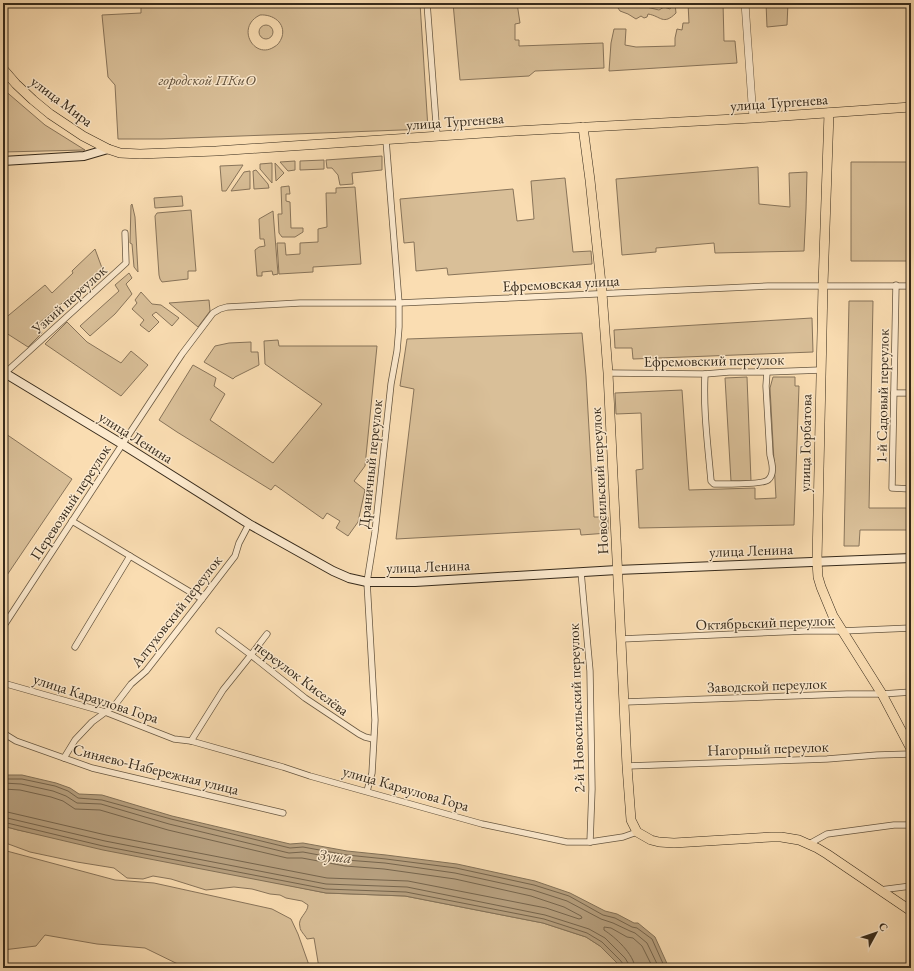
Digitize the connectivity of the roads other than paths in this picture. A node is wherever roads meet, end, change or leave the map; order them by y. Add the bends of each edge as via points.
1 (427, 3) edge
2 (745, 3) edge
3 (3, 70) edge
4 (911, 107) edge
5 (829, 113) junction
6 (753, 118) junction
7 (583, 127) junction
8 (437, 136) junction
9 (386, 140) junction
10 (108, 149) junction
11 (3, 161) edge
12 (125, 233) dead end
13 (823, 285) junction
14 (896, 285) junction
15 (911, 286) edge
16 (602, 294) junction
17 (399, 303) junction
18 (214, 313) joint
19 (821, 370) junction
20 (4, 372) edge
21 (767, 372) junction
22 (608, 373) junction
23 (705, 374) junction
24 (894, 393) junction
25 (911, 393) edge
26 (122, 444) junction
27 (911, 488) edge
28 (72, 520) junction
29 (249, 524) junction
30 (130, 556) junction
31 (911, 558) edge
32 (817, 561) junction
33 (617, 570) junction
34 (581, 572) junction
35 (367, 582) junction
36 (202, 600) junction
37 (3, 627) edge
38 (911, 628) edge
39 (842, 631) junction
40 (219, 632) dead end
41 (267, 634) dead end
42 (620, 639) junction
43 (75, 647) dead end
44 (251, 655) junction
45 (3, 683) edge
46 (911, 692) edge
47 (882, 694) junction
48 (624, 702) junction
49 (105, 712) junction
50 (3, 733) edge
51 (373, 738) junction
52 (191, 741) junction
53 (911, 749) edge
54 (911, 754) edge
55 (64, 758) junction
56 (627, 766) junction
57 (367, 791) junction
58 (283, 813) dead end
59 (911, 825) edge
60 (637, 832) junction
61 (590, 842) junction
62 (809, 844) junction
63 (911, 886) edge
64 (880, 890) junction
65 (911, 911) edge

1 - 8 street
2 - 6 street
3 - 10 main road, улица Мира via 50,114
4 - 5 main road, улица Тургенева
5 - 6 main road, улица Тургенева
5 - 13 main road, улица Горбатова
6 - 7 main road, улица Тургенева
7 - 8 main road, улица Тургенева
7 - 16 main road, Новосильский переулок
8 - 9 main road, улица Тургенева
9 - 10 main road, улица Тургенева via 140,154 120,153
9 - 17 street, Драничный переулок
10 - 11 main road, улица Тургенева via 84,156
12 - 20 street, Узкий переулок via 126,263
13 - 14 street, Ефремовская улица
13 - 16 street, Ефремовская улица
13 - 19 main road, улица Горбатова
14 - 15 street, Ефремовская улица
14 - 24 street, 1-й Садовый переулок
16 - 17 street, Ефремовская улица
16 - 22 main road, Новосильский переулок
17 - 18 street, Ефремовская улица via 306,303 228,307
17 - 35 street, Драничный переулок via 397,351
18 - 26 street, Перевозный переулок via 182,354
19 - 21 street, Ефремовский переулок
19 - 32 main road, улица Горбатова
20 - 26 main road, улица Ленина
21 - 23 street, Ефремовский переулок
21 - 23 street via 772,472 768,481 743,484 714,484 711,481 705,410
22 - 23 street, Ефремовский переулок
22 - 33 main road, Новосильский переулок
24 - 25 street
24 - 27 street, 1-й Садовый переулок via 892,488
26 - 28 street, Перевозный переулок
26 - 29 main road, улица Ленина
28 - 30 street
28 - 37 street, Перевозный переулок
29 - 35 main road, улица Ленина via 333,571 348,578
29 - 36 street, Алтуховский переулок via 235,556
30 - 36 street
30 - 43 street
31 - 32 main road, улица Ленина
32 - 33 main road, улица Ленина
32 - 39 main road, улица Горбатова via 821,587
33 - 34 main road, улица Ленина
33 - 42 main road, Новосильский переулок
34 - 35 main road, улица Ленина via 415,582
34 - 61 street, 2-й Новосильский переулок via 590,671
35 - 51 street, Драничный переулок via 375,720
36 - 49 street, Алтуховский переулок via 146,671
38 - 39 street, Октябрьский переулок
39 - 42 street, Октябрьский переулок
39 - 47 main road, улица Горбатова
40 - 44 street, переулок Киселёва
41 - 44 street
42 - 48 main road, Новосильский переулок
44 - 51 street, переулок Киселёва via 305,698 365,737
44 - 52 street via 223,690
45 - 49 street, улица Караулова Гора
46 - 47 street, Заводской переулок
47 - 48 street, Заводской переулок
47 - 53 main road, улица Горбатова
48 - 56 main road, Новосильский переулок
49 - 52 street, улица Караулова Гора via 174,738
49 - 55 street, Алтуховский переулок via 75,740
50 - 55 street, Синяево-Набережная улица via 16,741
51 - 57 street, Драничный переулок via 372,773
52 - 57 street, улица Караулова Гора
54 - 56 street, Нагорный переулок
55 - 58 street, Синяево-Набережная улица via 92,768
56 - 60 main road, Новосильский переулок via 631,820
57 - 61 street, улица Караулова Гора via 482,824 567,842
59 - 62 street via 827,834
60 - 61 street, улица Караулова Гора
60 - 62 main road via 659,842 780,837
62 - 64 main road
63 - 64 street
64 - 65 main road

